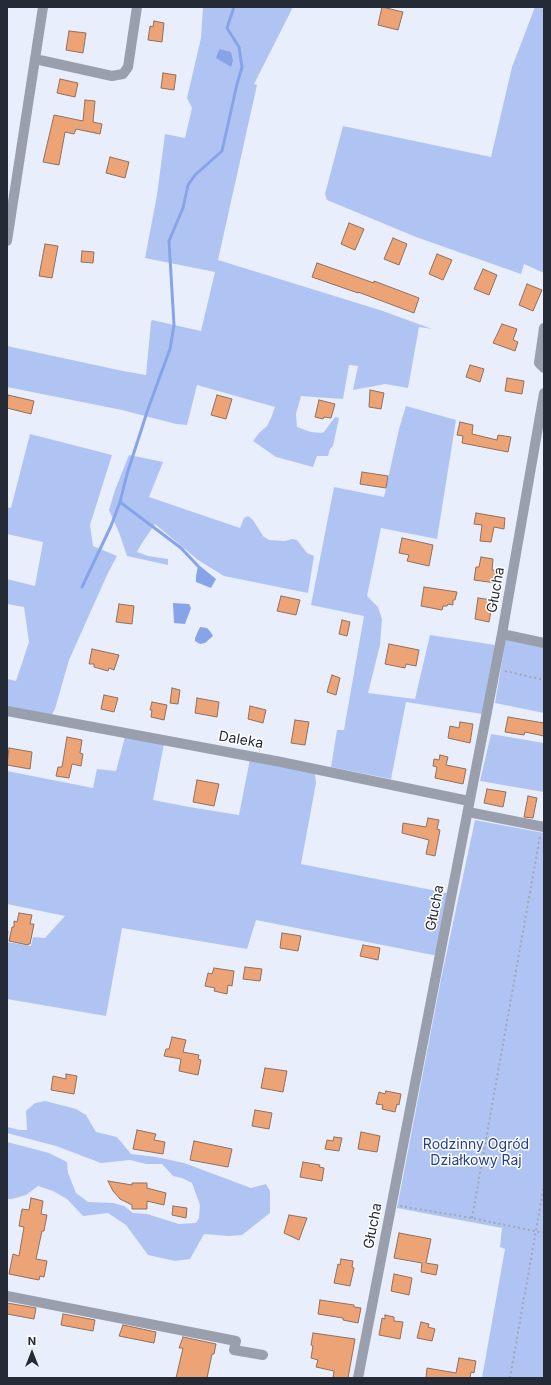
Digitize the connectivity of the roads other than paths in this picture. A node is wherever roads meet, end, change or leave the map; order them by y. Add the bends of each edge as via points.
1 (43, 7) edge
2 (137, 7) edge
3 (35, 58) junction
4 (7, 241) edge
5 (544, 328) edge
6 (544, 368) edge
7 (544, 393) edge
8 (540, 444) edge
9 (502, 634) junction
10 (544, 644) edge
11 (7, 710) edge
12 (469, 801) junction
13 (468, 812) junction
14 (542, 831) edge
15 (7, 1296) edge
16 (263, 1356) dead end
17 (358, 1378) edge

1 - 3 street
2 - 3 street via 128,67 120,75 112,76
3 - 4 street
5 - 6 street via 539,362
7 - 8 street, Głucha
8 - 9 street, Głucha
9 - 10 street
9 - 12 street, Głucha
11 - 12 street, Daleka
12 - 13 street, Głucha
13 - 14 street
13 - 17 street, Głucha
15 - 16 street via 236,1341 234,1350

